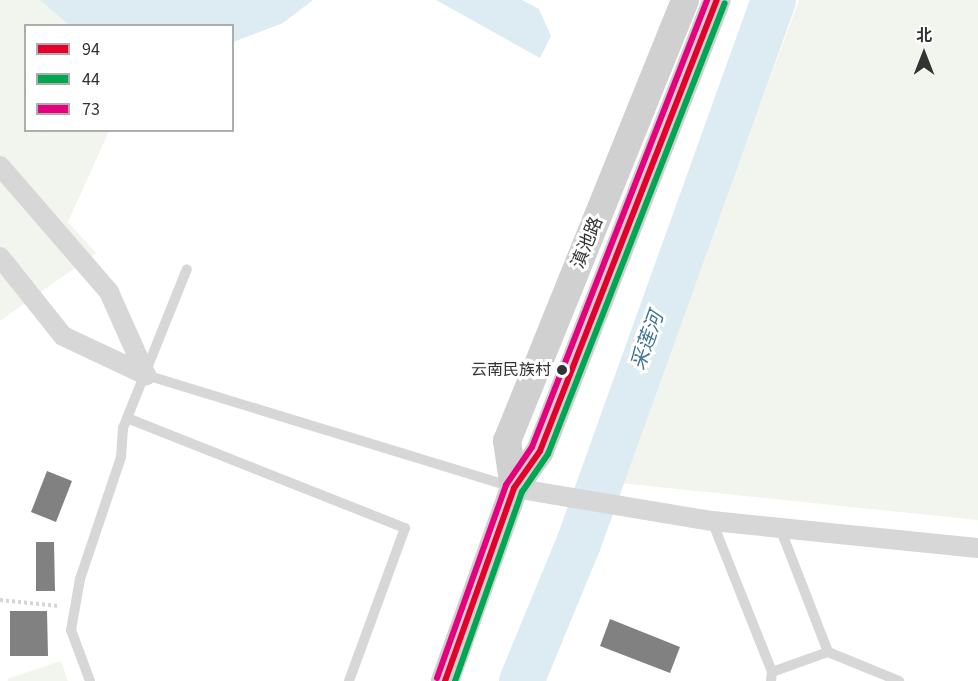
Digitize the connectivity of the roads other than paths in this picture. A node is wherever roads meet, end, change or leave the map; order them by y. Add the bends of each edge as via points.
1 (685, 0) edge
2 (717, 0) edge
3 (0, 166) edge
4 (0, 256) edge
5 (187, 269) dead end
6 (146, 375) junction
7 (127, 418) junction
8 (514, 488) junction
9 (712, 520) junction
10 (780, 528) junction
11 (978, 548) edge
12 (828, 652) junction
13 (771, 677) edge
14 (880, 677) edge
15 (90, 681) edge
16 (349, 681) edge
17 (445, 681) edge
18 (899, 681) edge

1 - 8 main road, 滇池路 via 507,441
2 - 8 main road, 滇池路 via 540,451
3 - 6 street via 109,292
4 - 6 street via 63,336
5 - 6 lane
6 - 7 lane
6 - 8 lane via 419,463
7 - 15 lane via 121,458 71,630
7 - 16 lane via 405,528
8 - 9 street
8 - 17 main road, 滇池路
9 - 10 street
9 - 13 lane
10 - 11 street
10 - 12 lane
12 - 13 lane
12 - 14 lane
14 - 18 lane

